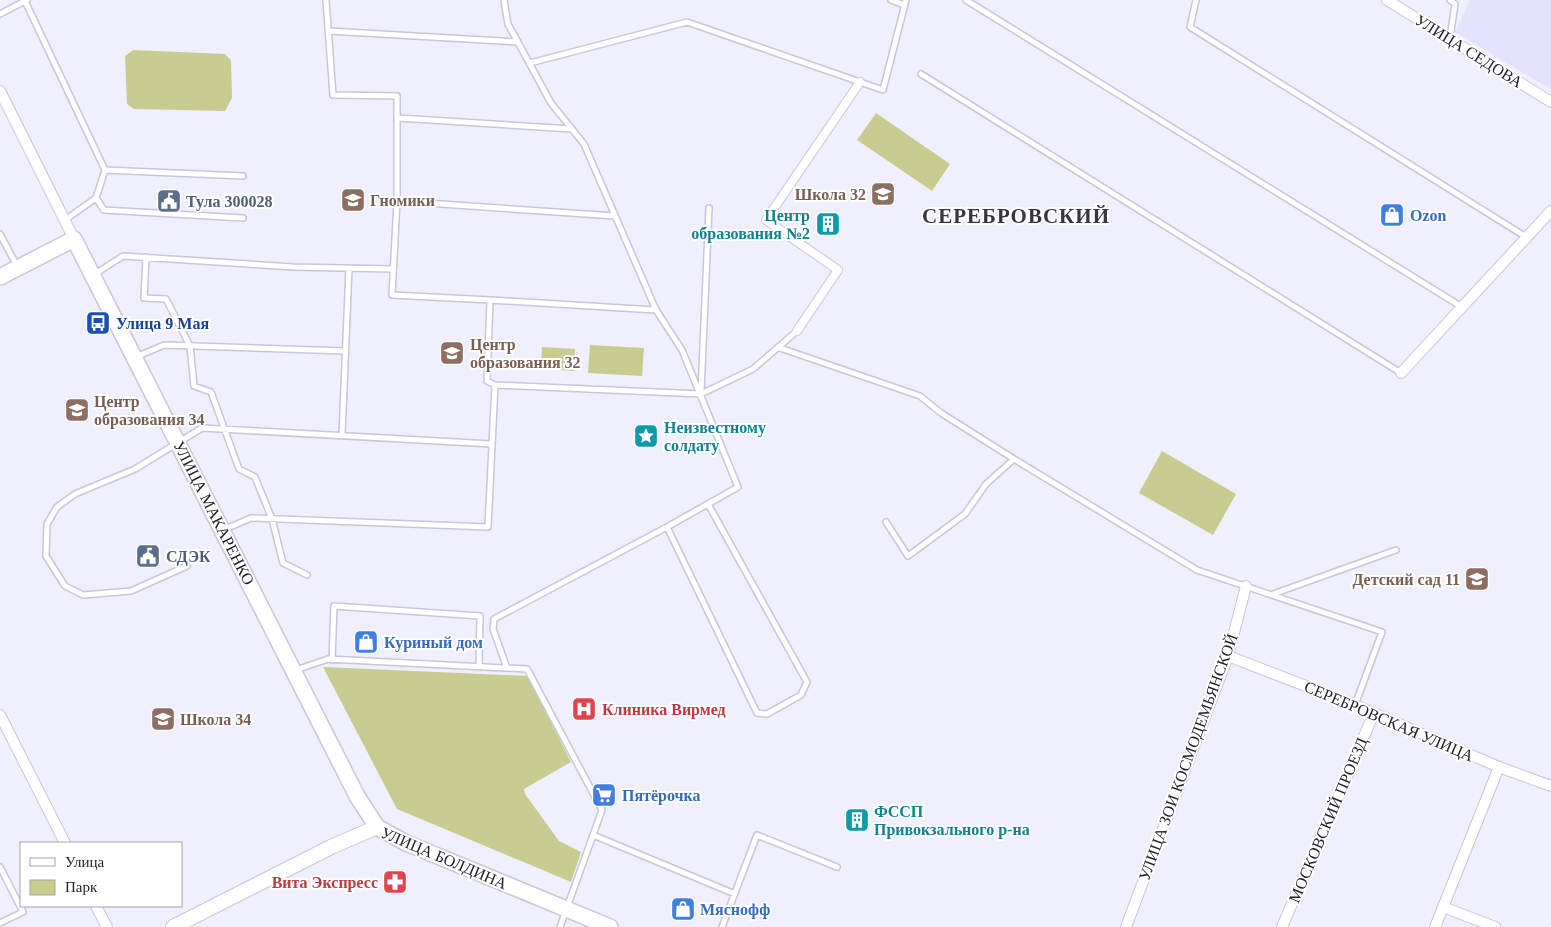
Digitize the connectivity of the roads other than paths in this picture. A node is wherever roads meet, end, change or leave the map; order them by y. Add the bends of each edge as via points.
1 (26, 0) edge
2 (326, 0) edge
3 (504, 0) edge
4 (891, 0) edge
5 (966, 0) edge
6 (1196, 0) edge
7 (1387, 0) edge
8 (1450, 0) edge
9 (905, 3) edge
10 (0, 14) edge
11 (329, 31) junction
12 (1450, 39) junction
13 (518, 42) junction
14 (530, 63) junction
15 (921, 74) dead end
16 (860, 82) junction
17 (0, 91) edge
18 (1551, 102) edge
19 (398, 118) junction
20 (572, 129) junction
21 (105, 170) junction
22 (243, 176) dead end
23 (96, 198) junction
24 (397, 201) junction
25 (709, 208) dead end
26 (1551, 211) edge
27 (615, 216) junction
28 (242, 218) dead end
29 (65, 220) junction
30 (0, 234) edge
31 (1526, 237) junction
32 (74, 239) junction
33 (146, 257) junction
34 (18, 268) junction
35 (349, 268) junction
36 (393, 269) junction
37 (92, 276) junction
38 (0, 277) edge
39 (490, 300) junction
40 (1462, 307) junction
41 (656, 310) junction
42 (797, 331) joint
43 (190, 346) junction
44 (780, 348) junction
45 (345, 351) junction
46 (134, 358) junction
47 (1401, 373) joint
48 (495, 385) junction
49 (701, 394) junction
50 (224, 429) junction
51 (342, 436) junction
52 (179, 443) junction
53 (492, 444) junction
54 (1014, 459) junction
55 (708, 504) junction
56 (272, 519) junction
57 (886, 522) dead end
58 (667, 527) junction
59 (223, 530) junction
60 (1396, 550) dead end
61 (187, 566) dead end
62 (307, 575) dead end
63 (1246, 586) junction
64 (1272, 594) junction
65 (1228, 656) junction
66 (332, 660) junction
67 (478, 666) junction
68 (507, 668) junction
69 (294, 672) junction
70 (1355, 705) junction
71 (1374, 713) junction
72 (0, 715) edge
73 (1499, 767) junction
74 (1551, 786) edge
75 (377, 827) junction
76 (593, 835) junction
77 (64, 842) edge
78 (0, 867) edge
79 (837, 867) dead end
80 (735, 894) junction
81 (20, 906) edge
82 (20, 907) edge
83 (97, 907) edge
84 (1443, 907) junction
85 (567, 910) junction
86 (0, 923) edge
87 (107, 927) edge
88 (176, 927) edge
89 (560, 927) edge
90 (610, 927) edge
91 (722, 927) edge
92 (1126, 927) edge
93 (1282, 927) edge
94 (1435, 927) edge
95 (1495, 927) edge

1 - 10 lane
1 - 21 lane
2 - 11 lane
3 - 13 lane via 508,24
4 - 9 lane
5 - 40 lane
6 - 31 lane via 1190,27
7 - 12 street, УЛИЦА СЕДОВА
8 - 12 lane via 1455,4
9 - 16 lane via 883,90
11 - 13 lane
11 - 19 lane via 333,95 397,96
12 - 18 street, УЛИЦА СЕДОВА
13 - 14 lane
14 - 16 lane via 687,22
14 - 20 lane via 551,103
15 - 47 lane
16 - 42 street via 766,220 838,270
17 - 29 street, УЛИЦА МАКАРЕНКО
19 - 20 lane
19 - 24 lane
20 - 27 lane via 584,144
21 - 22 lane
21 - 23 lane
23 - 28 lane via 104,210
23 - 29 lane
24 - 27 lane
24 - 36 lane
25 - 49 lane
26 - 31 street
27 - 41 lane
29 - 32 street, УЛИЦА МАКАРЕНКО
30 - 34 lane
31 - 40 street
32 - 34 main road
32 - 37 main road, УЛИЦА МАКАРЕНКО
33 - 35 lane
33 - 37 lane via 123,256
33 - 43 lane via 144,298 166,299
34 - 38 main road
35 - 36 lane
35 - 45 lane
36 - 39 lane via 392,295
37 - 46 main road, УЛИЦА МАКАРЕНКО
39 - 41 lane
39 - 48 lane via 487,381
40 - 47 street
41 - 49 lane via 682,350
42 - 44 lane
43 - 45 lane
43 - 46 lane via 164,345
43 - 50 lane via 194,386 211,392
44 - 49 lane via 753,369
44 - 54 lane via 920,396
45 - 51 lane
46 - 52 main road, УЛИЦА МАКАРЕНКО
48 - 49 lane
48 - 53 lane
49 - 55 lane via 738,487
50 - 51 lane
50 - 52 lane via 202,428
50 - 56 lane via 239,470 255,477
51 - 53 lane
52 - 59 main road, УЛИЦА МАКАРЕНКО
52 - 61 lane via 135,469 75,494 57,507 47,524 46,556 65,586 83,595 131,591
53 - 56 lane via 488,527
54 - 57 lane via 986,484 965,514 908,556
54 - 63 lane via 1197,570
55 - 58 lane
55 - 58 lane via 807,682 801,695 767,714 757,713
56 - 59 lane via 251,518
56 - 62 lane via 283,563
58 - 68 lane via 494,620 493,629
59 - 69 main road, УЛИЦА МАКАРЕНКО
60 - 64 lane
63 - 64 lane
63 - 65 street, УЛИЦА ЗОИ КОСМОДЕМЬЯНСКОЙ
64 - 70 lane via 1382,632
65 - 70 street, СЕРЕБРОВСКАЯ УЛИЦА
65 - 92 street, УЛИЦА ЗОИ КОСМОДЕМЬЯНСКОЙ
66 - 67 lane
66 - 67 lane via 334,606 480,616
66 - 69 lane
67 - 68 lane
68 - 76 lane via 527,669 602,810
69 - 75 main road, УЛИЦА МАКАРЕНКО via 357,796
70 - 71 street, СЕРЕБРОВСКАЯ УЛИЦА
71 - 73 street, СЕРЕБРОВСКАЯ УЛИЦА
71 - 93 street, МОСКОВСКИЙ ПРОЕЗД
72 - 77 street
73 - 74 street, СЕРЕБРОВСКАЯ УЛИЦА
73 - 84 street
75 - 85 main road, УЛИЦА БОЛДИНА via 406,843
75 - 88 main road, УЛИЦА БОЛДИНА
76 - 80 lane
76 - 85 lane
78 - 81 lane
79 - 80 lane via 757,835
80 - 91 lane
82 - 86 lane via 23,912
83 - 87 street
84 - 94 street
84 - 95 street
85 - 89 lane
85 - 90 main road, УЛИЦА БОЛДИНА

